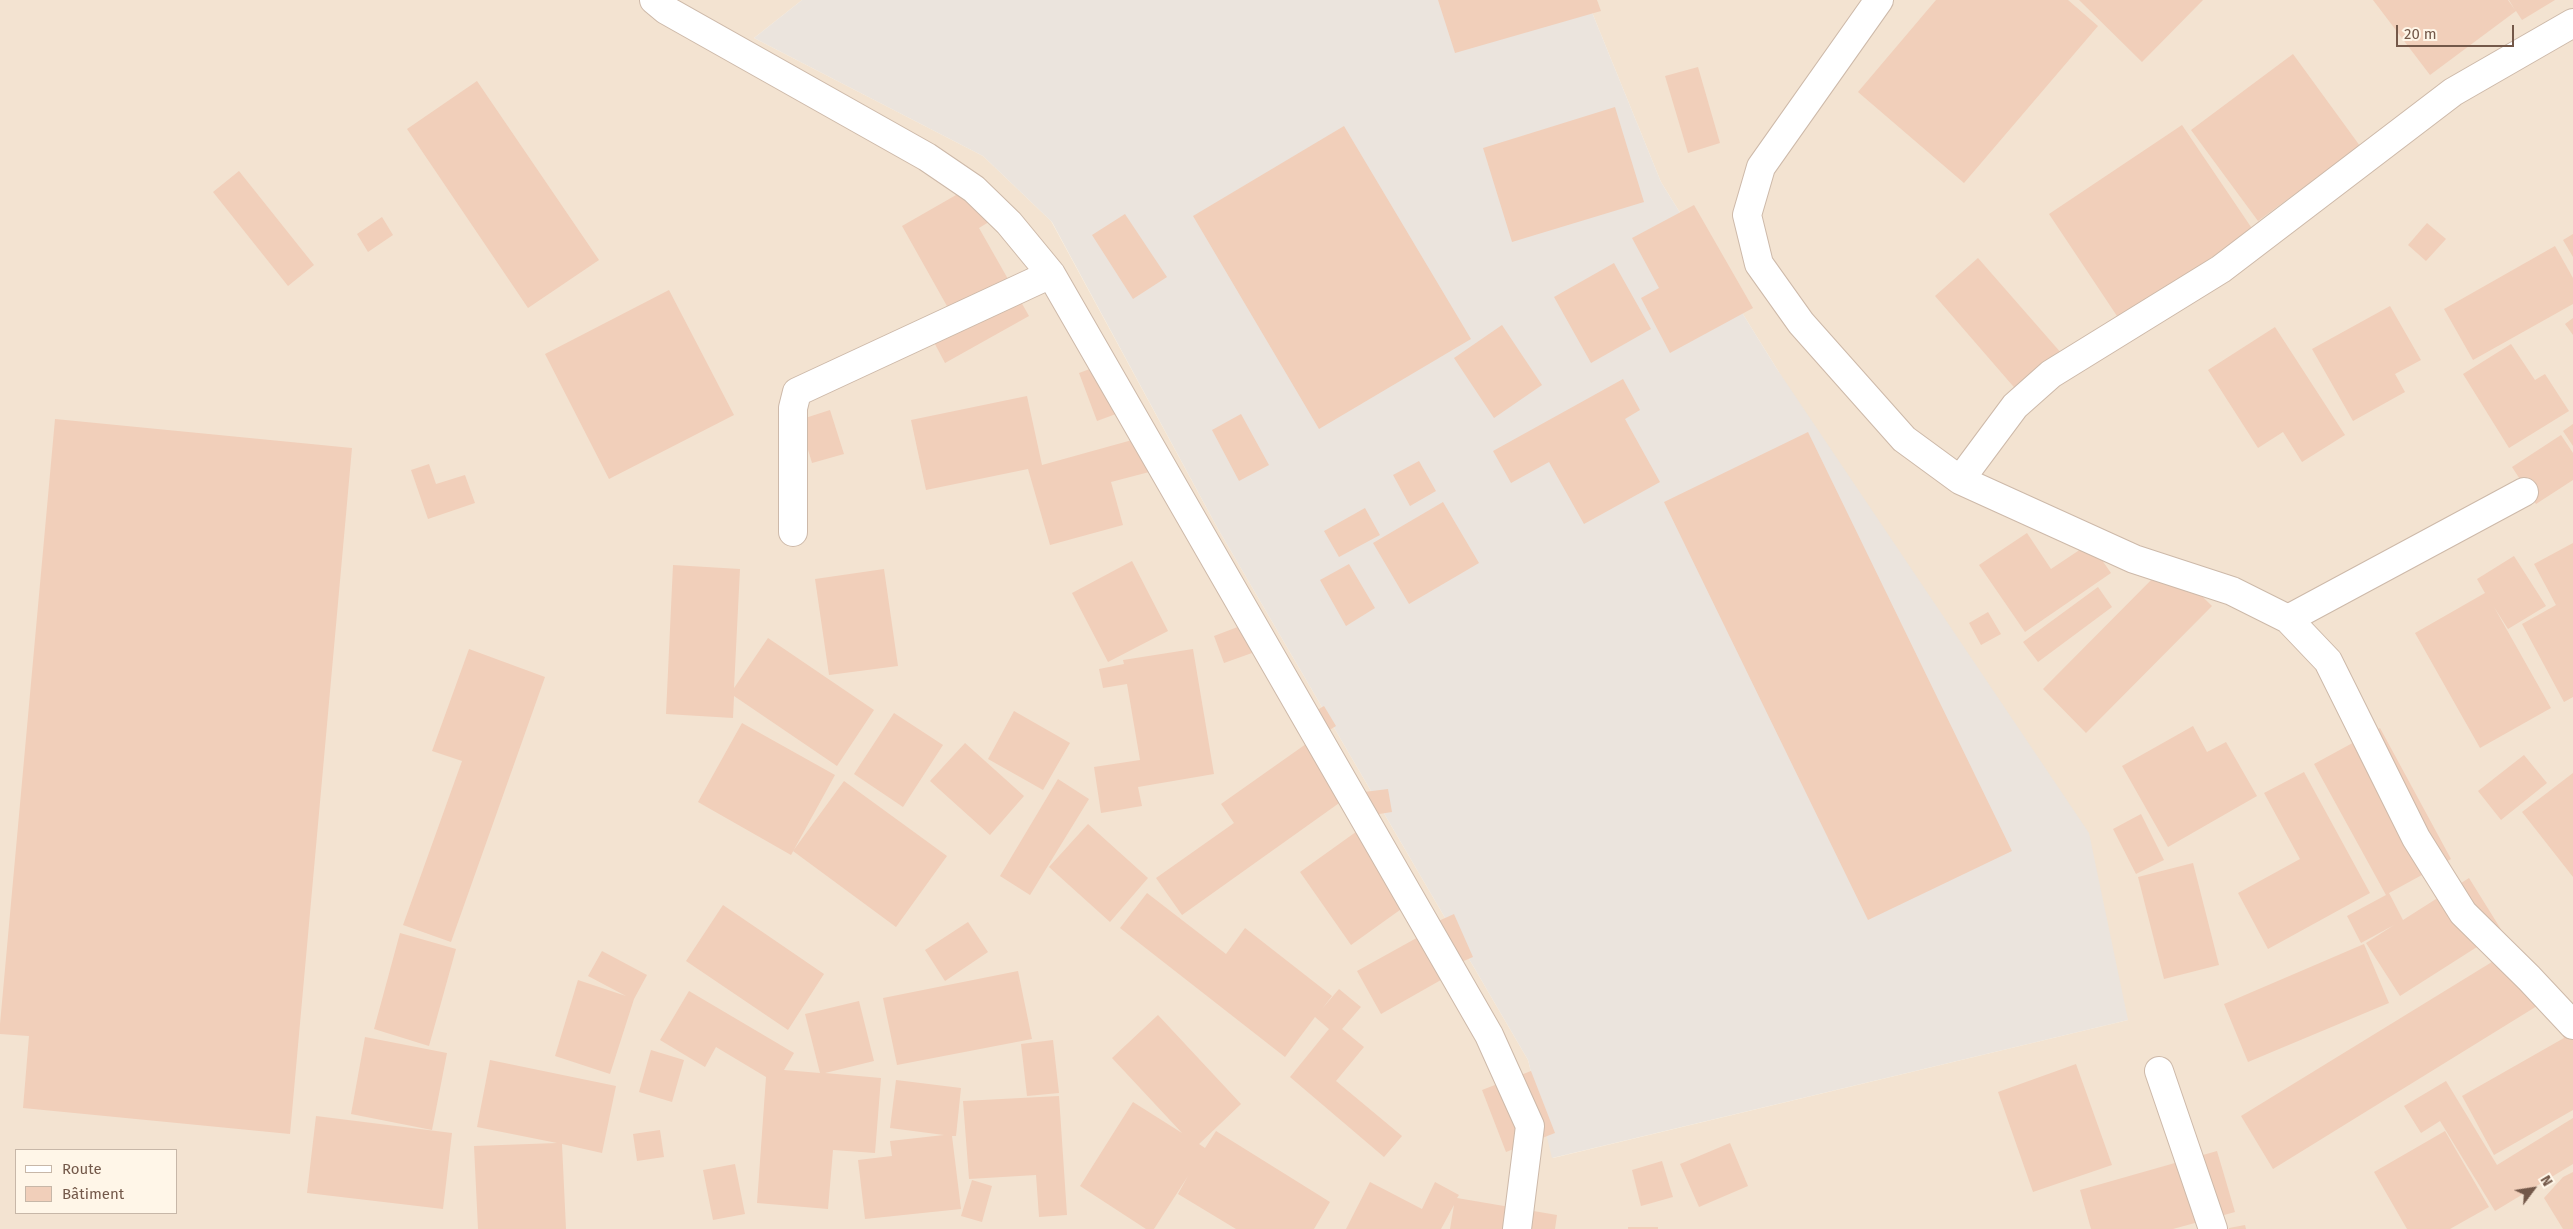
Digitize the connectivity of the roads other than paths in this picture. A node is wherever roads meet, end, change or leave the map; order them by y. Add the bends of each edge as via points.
1 (654, 0) edge
2 (1879, 0) edge
3 (2573, 23) edge
4 (1051, 274) junction
5 (1960, 480) junction
6 (2524, 492) dead end
7 (793, 532) dead end
8 (2288, 619) junction
9 (2573, 1025) edge
10 (2158, 1071) dead end
11 (1517, 1229) edge
12 (2213, 1229) edge

1 - 4 street via 666,10 927,157 974,189 1009,223
2 - 5 street via 1761,167 1747,215 1760,264 1801,323 1904,439
3 - 5 street via 2453,92 2221,269 2050,374 2015,406
4 - 7 street via 797,392 793,408
4 - 11 street via 1489,1035 1530,1126
5 - 8 street via 2134,559 2232,591
6 - 8 street
8 - 9 street via 2328,661 2416,838 2463,913
10 - 12 street

